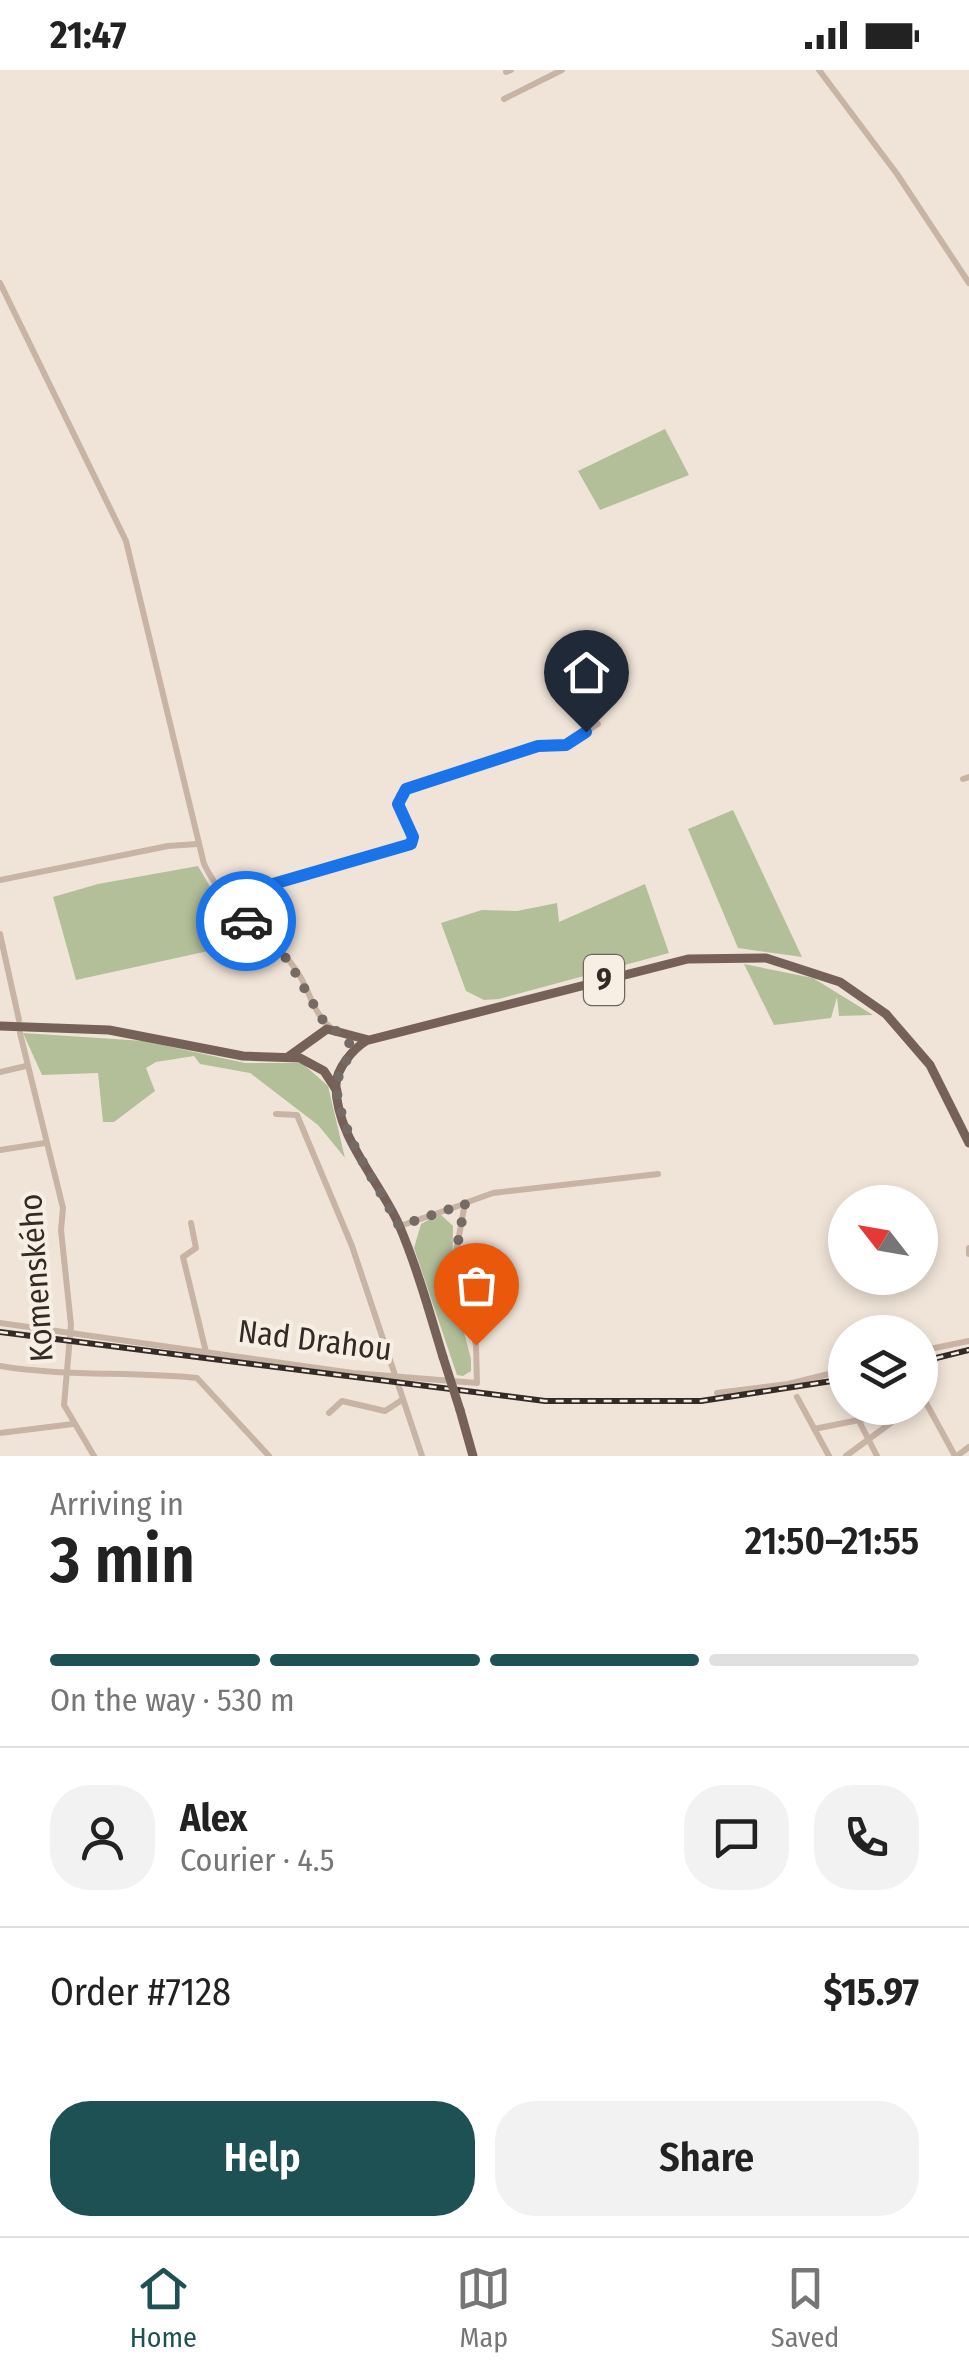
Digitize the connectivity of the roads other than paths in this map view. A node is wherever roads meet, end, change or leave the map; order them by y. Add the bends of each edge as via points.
1 (562, 70) edge
2 (819, 70) edge
3 (504, 99) dead end
4 (969, 283) edge
5 (0, 284) edge
6 (598, 724) dead end
7 (197, 844) junction
8 (0, 880) edge
9 (225, 898) junction
10 (0, 934) edge
11 (316, 1012) junction
12 (18, 1020) dead end
13 (0, 1026) edge
14 (339, 1032) junction
15 (20, 1033) dead end
16 (313, 1038) junction
17 (369, 1040) junction
18 (288, 1058) junction
19 (346, 1061) junction
20 (26, 1066) junction
21 (317, 1066) junction
22 (0, 1072) edge
23 (337, 1091) junction
24 (276, 1114) dead end
25 (969, 1142) edge
26 (45, 1143) junction
27 (1, 1153) edge
28 (658, 1174) dead end
29 (465, 1204) junction
30 (190, 1224) dead end
31 (399, 1226) junction
32 (0, 1323) edge
33 (71, 1332) junction
34 (969, 1341) edge
35 (938, 1348) edge
36 (206, 1352) junction
37 (0, 1366) edge
38 (68, 1374) junction
39 (394, 1374) junction
40 (828, 1374) edge
41 (717, 1393) dead end
42 (797, 1398) dead end
43 (402, 1400) junction
44 (329, 1413) dead end
45 (72, 1424) junction
46 (836, 1425) edge
47 (860, 1425) edge
48 (886, 1425) edge
49 (937, 1425) edge
50 (814, 1429) junction
51 (0, 1433) edge
52 (866, 1440) junction
53 (969, 1447) edge
54 (94, 1456) edge
55 (269, 1456) edge
56 (422, 1456) edge
57 (473, 1456) edge
58 (829, 1456) edge
59 (846, 1456) edge
60 (877, 1456) edge
61 (956, 1456) edge

1 - 3 street
2 - 4 street
5 - 7 street via 126,541
6 - 9 street via 566,745 538,746 399,795 411,844
7 - 8 street
7 - 9 street
9 - 11 street via 294,967
10 - 12 street
11 - 14 street
11 - 16 street
13 - 18 main road via 123,1032
14 - 16 main road, 9
14 - 17 main road, 9
14 - 19 main road
15 - 20 street, Komenského
16 - 18 main road, 9
16 - 21 main road via 309,1053
17 - 19 main road, 9
17 - 25 main road, 9 via 679,961 766,958 842,983 886,1014 930,1065
18 - 21 main road
19 - 21 main road
19 - 23 main road
20 - 22 street
20 - 26 street, Komenského
21 - 23 main road
23 - 31 main road via 350,1136
24 - 39 street via 297,1115 352,1246
26 - 27 street
26 - 33 street, Komenského via 62,1208
28 - 29 street via 493,1192
29 - 31 street
29 - 39 street, Nad Drahou via 455,1258 476,1345 477,1382
30 - 36 street, Nad Drahou via 196,1248 182,1257
31 - 57 main road, bridge
32 - 33 street, Nad Drahou
33 - 36 street, Nad Drahou
33 - 38 street, Komenského
34 - 35 street
36 - 39 street, Nad Drahou
37 - 38 street
38 - 45 street, Komenského via 64,1405
38 - 55 street via 197,1378
39 - 43 street
40 - 41 street
42 - 50 street
43 - 44 street via 386,1411 342,1401
43 - 56 street
45 - 51 street
45 - 54 street, Komenského
46 - 50 street
47 - 52 street
48 - 52 street
49 - 61 street
50 - 58 street
52 - 59 street
52 - 60 street
53 - 61 street

